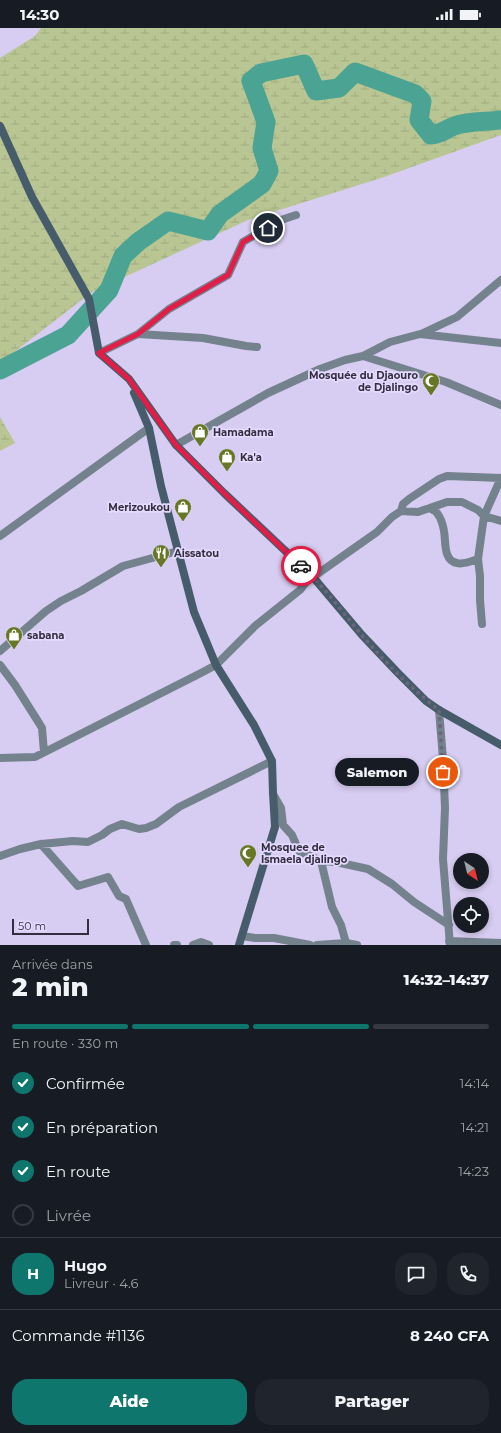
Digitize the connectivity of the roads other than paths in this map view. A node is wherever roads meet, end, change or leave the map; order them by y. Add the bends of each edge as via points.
1 (0, 126) edge
2 (296, 215) dead end
3 (501, 280) edge
4 (138, 334) junction
5 (420, 334) junction
6 (501, 343) edge
7 (257, 347) dead end
8 (99, 353) junction
9 (363, 356) junction
10 (129, 379) junction
11 (501, 405) edge
12 (150, 428) junction
13 (176, 445) junction
14 (501, 478) edge
15 (430, 508) junction
16 (401, 511) junction
17 (484, 516) junction
18 (501, 521) edge
19 (0, 536) edge
20 (178, 551) junction
21 (478, 559) junction
22 (313, 577) junction
23 (482, 624) dead end
24 (0, 651) edge
25 (216, 664) junction
26 (0, 665) edge
27 (439, 710) junction
28 (501, 745) edge
29 (44, 752) junction
30 (0, 758) edge
31 (272, 761) junction
32 (273, 793) junction
33 (41, 844) junction
34 (0, 856) edge
35 (321, 861) junction
36 (449, 925) junction
37 (242, 936) junction
38 (346, 943) junction
39 (450, 943) edge
40 (501, 943) edge
41 (146, 945) edge
42 (193, 945) edge
43 (209, 945) edge
44 (239, 945) edge
45 (310, 945) edge
46 (317, 945) edge
47 (357, 945) edge

1 - 8 street via 32,197 89,299
2 - 4 street via 281,220 243,242 228,275 169,309
3 - 5 street via 457,317
4 - 7 street via 203,338
4 - 8 street
5 - 6 street
5 - 9 street via 390,342
8 - 10 street
9 - 11 street via 446,382
9 - 13 street via 320,369 275,390
10 - 12 street
10 - 13 street
12 - 19 street
12 - 20 street via 161,486
13 - 22 street
14 - 16 street via 447,476 438,479 409,499 403,504
14 - 17 street
15 - 16 street via 418,512
15 - 17 street via 447,502 462,502
15 - 21 street via 437,512 440,519 448,556 452,561 460,564
16 - 22 street via 378,532
17 - 18 street
17 - 21 street
20 - 24 street via 123,566 46,611
20 - 25 street via 194,612
21 - 23 street
22 - 25 street via 255,626
22 - 27 street via 377,651 426,701
25 - 29 street
25 - 31 street via 254,725
26 - 29 street via 42,728
27 - 28 street
27 - 36 street via 443,759 443,859
29 - 30 street via 35,757
31 - 32 street
31 - 33 street via 180,806 156,824 146,828 139,829 122,824 88,842
32 - 35 street via 281,808 283,825 292,835 299,851
32 - 37 street via 275,827
33 - 34 street
33 - 41 street via 78,886 108,877 119,896 126,899
35 - 36 street via 368,869
35 - 38 street via 332,907
36 - 39 street
37 - 44 street
37 - 45 street via 274,938
38 - 46 street
38 - 47 street
39 - 40 street
42 - 43 street via 201,942

